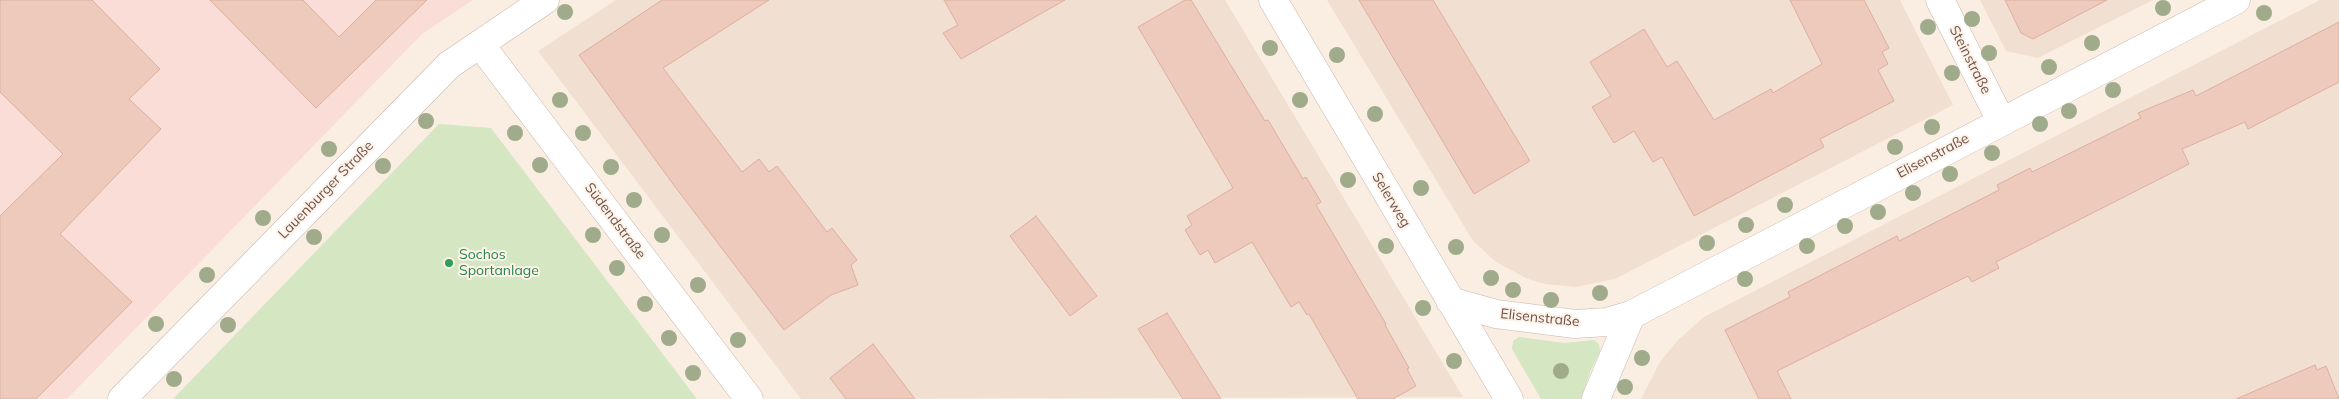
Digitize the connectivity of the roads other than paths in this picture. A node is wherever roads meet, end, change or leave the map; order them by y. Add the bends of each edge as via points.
1 (545, 0) edge
2 (1273, 0) edge
3 (1940, 0) edge
4 (2236, 0) edge
5 (480, 44) junction
6 (2001, 121) junction
7 (1450, 301) junction
8 (1631, 315) junction
9 (122, 399) edge
10 (749, 399) edge
11 (1509, 399) edge
12 (1596, 399) edge

1 - 5 street, Lauenburger Straße
2 - 7 street, Selerweg
3 - 6 street, Steinstraße
4 - 6 street, Elisenstraße
5 - 9 street, Lauenburger Straße via 449,65
5 - 10 street, Südendstraße
6 - 8 street, Elisenstraße
7 - 8 street, Elisenstraße via 1496,314 1575,324 1607,322
7 - 11 street, Selerweg
8 - 12 street

